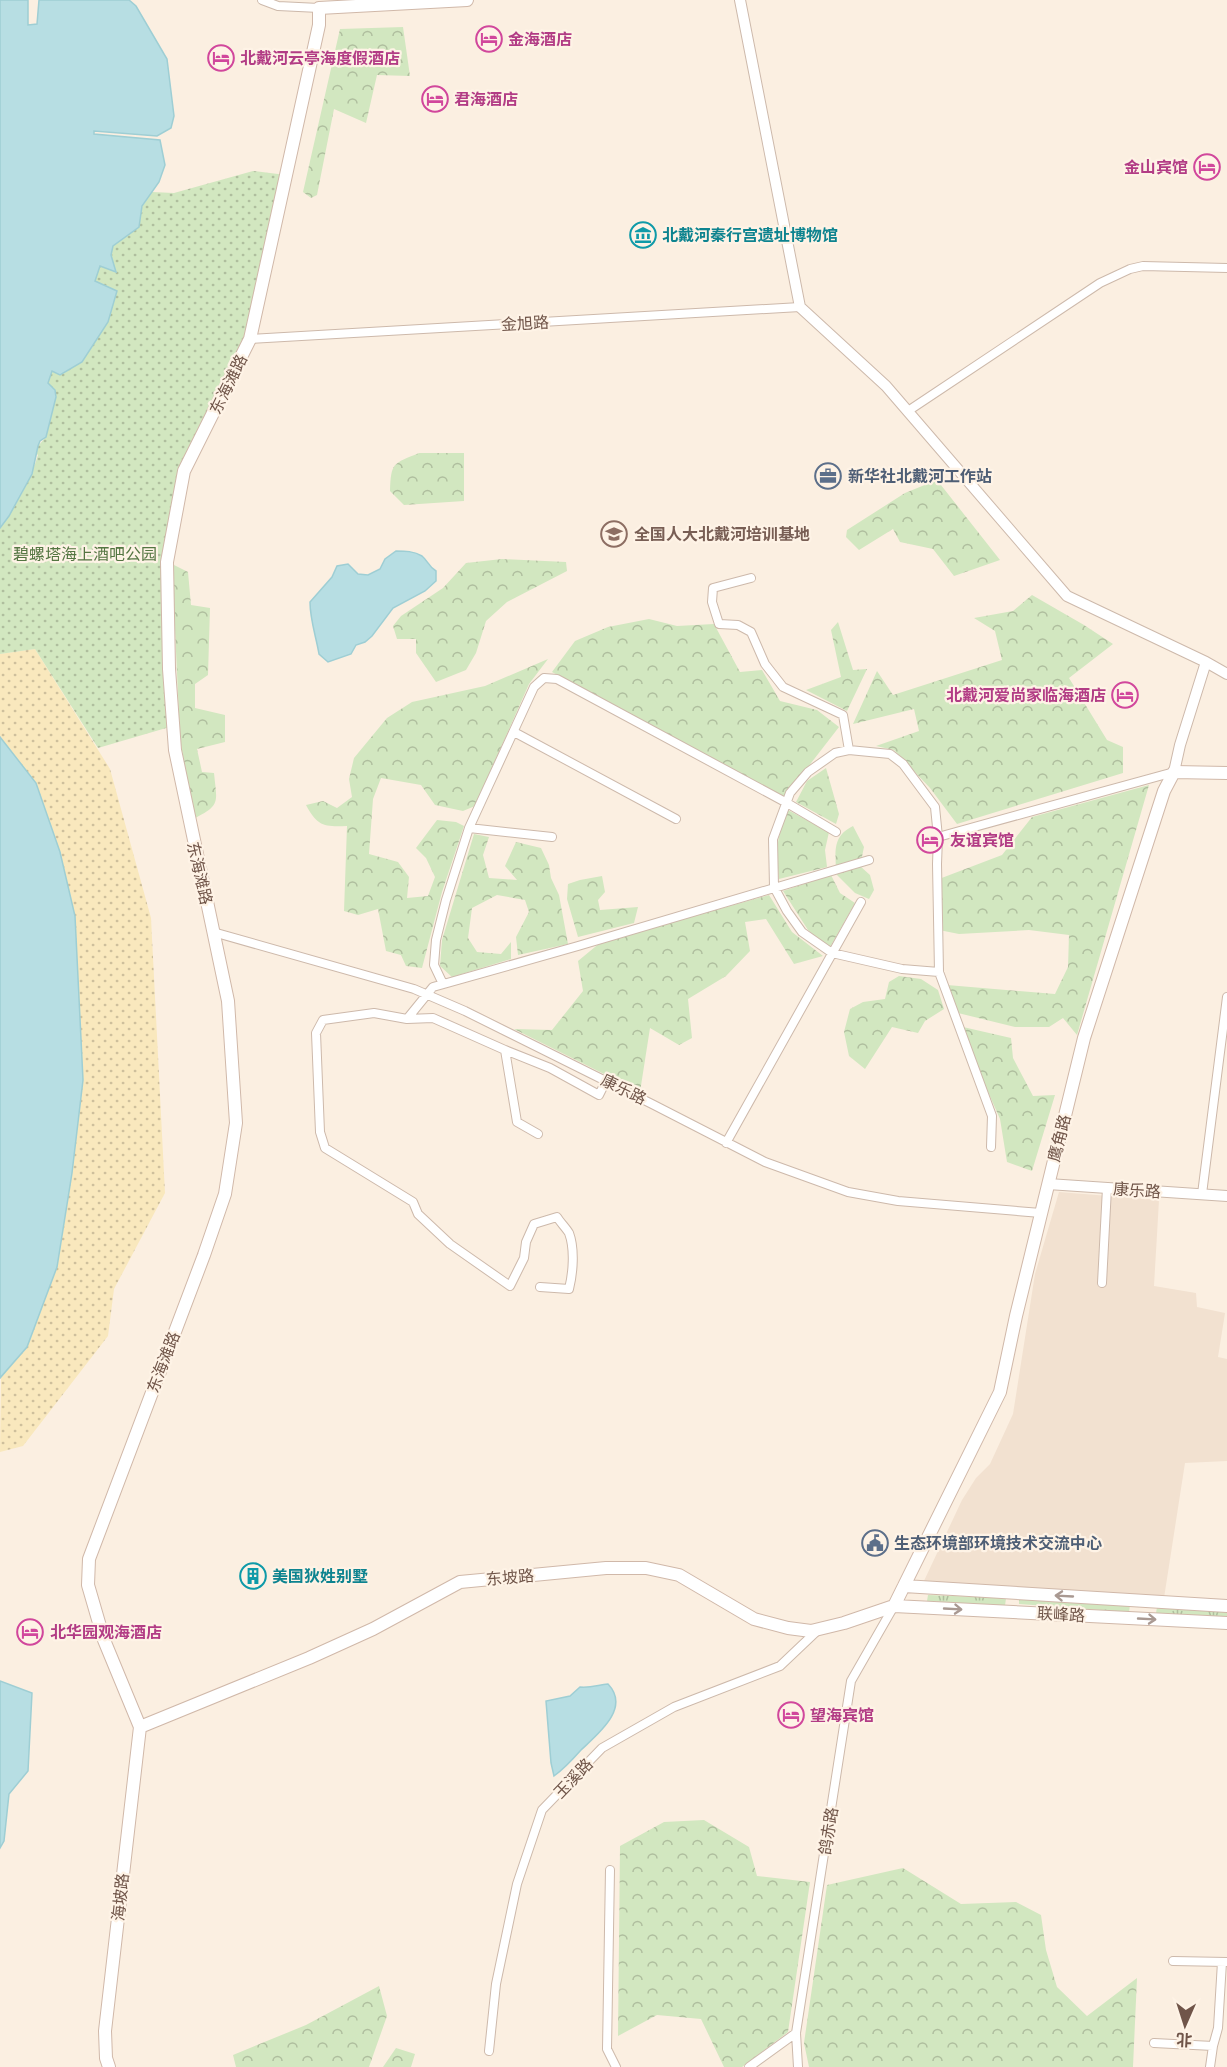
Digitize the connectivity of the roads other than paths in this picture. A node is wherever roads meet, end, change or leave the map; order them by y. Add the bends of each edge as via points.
1 (262, 0) edge
2 (467, 0) edge
3 (740, 0) edge
4 (319, 8) junction
5 (1227, 268) edge
6 (800, 307) junction
7 (250, 339) junction
8 (908, 411) junction
9 (752, 578) dead end
10 (1206, 662) junction
11 (1227, 674) edge
12 (514, 732) junction
13 (849, 750) junction
14 (1174, 772) junction
15 (1227, 773) edge
16 (787, 803) junction
17 (676, 819) dead end
18 (469, 828) junction
19 (836, 832) dead end
20 (552, 837) dead end
21 (938, 837) junction
22 (868, 860) dead end
23 (774, 887) junction
24 (861, 902) dead end
25 (213, 932) junction
26 (832, 953) junction
27 (939, 972) junction
28 (443, 984) junction
29 (426, 994) junction
30 (1227, 997) edge
31 (407, 1019) junction
32 (505, 1050) junction
33 (606, 1081) junction
34 (538, 1134) dead end
35 (726, 1143) junction
36 (991, 1147) dead end
37 (1048, 1184) junction
38 (1107, 1188) junction
39 (1202, 1194) junction
40 (1227, 1196) edge
41 (1041, 1213) junction
42 (1102, 1283) dead end
43 (540, 1287) dead end
44 (904, 1586) junction
45 (894, 1606) junction
46 (1227, 1606) edge
47 (1227, 1623) edge
48 (819, 1629) junction
49 (140, 1727) junction
50 (610, 1870) dead end
51 (1173, 1961) dead end
52 (1225, 1962) edge
53 (1223, 2009) edge
54 (796, 2033) junction
55 (1154, 2043) dead end
56 (1213, 2046) junction
57 (489, 2050) dead end
58 (109, 2067) edge
59 (616, 2067) edge
60 (749, 2067) edge
61 (798, 2067) edge
62 (1210, 2067) edge

1 - 4 street via 278,6
2 - 4 main road
3 - 6 street
4 - 7 main road, 东海滩路 via 320,25
5 - 8 street via 1130,269 1100,283
6 - 7 street, 金旭路
6 - 8 street
7 - 25 main road, 东海滩路 via 184,471 167,562 175,750
8 - 10 street via 1067,596
9 - 13 street via 713,588 712,602 719,624 738,625 751,632 765,664 783,687 843,715
10 - 11 street
10 - 14 street, 鹰角路
12 - 16 street via 534,687 544,678 557,679
12 - 17 street
12 - 18 street
13 - 16 street via 835,753 808,772 790,793
13 - 21 street via 890,754 903,764 935,807
14 - 15 main road
14 - 21 street
14 - 37 main road, 鹰角路 via 1164,791 1084,1038
16 - 19 street
16 - 23 street via 773,839
18 - 20 street
18 - 28 street via 436,940 434,965
21 - 27 street
22 - 23 street
23 - 26 street via 802,932
23 - 28 street
24 - 26 street
25 - 29 street, 康乐路
25 - 49 main road, 东海滩路 via 228,1001 236,1123 225,1194 89,1559 88,1585 104,1640
26 - 27 street via 902,969
26 - 35 street
27 - 36 street via 992,1116
28 - 29 street
29 - 31 street
29 - 33 street, 康乐路
30 - 39 street
31 - 32 street via 433,1018
31 - 43 street via 374,1013 323,1020 316,1033 320,1132 326,1148 413,1202 418,1214 450,1244 510,1286 534,1224 556,1217 568,1233 572,1252 569,1289
32 - 33 street via 550,1068 599,1095
32 - 34 street via 517,1122
33 - 35 street, 康乐路
35 - 41 street, 康乐路 via 765,1162 848,1192 898,1201
37 - 38 street, 康乐路
37 - 41 main road, 鹰角路
38 - 39 street, 康乐路
38 - 42 street
39 - 40 street, 康乐路
41 - 44 main road, 鹰角路 via 1000,1392
44 - 45 main road, 鹰角路
46 -> 44 main road, 联峰路
45 -> 47 main road, 联峰路
45 - 48 main road, 东坡路
45 - 54 street, 鸽赤路 via 851,1681
48 - 49 main road, 东坡路 via 788,1628 754,1619 679,1575 646,1568 606,1568 460,1582 373,1629
48 - 57 street, 玉溪路 via 780,1666 674,1707 602,1748 542,1810 517,1884 496,1984
49 - 58 main road, 海坡路 via 105,2031
50 - 59 street via 607,2049
51 - 52 street
52 - 53 street
53 - 56 street
54 - 60 street
54 - 61 street, 鸽赤路
55 - 56 street
56 - 62 street

